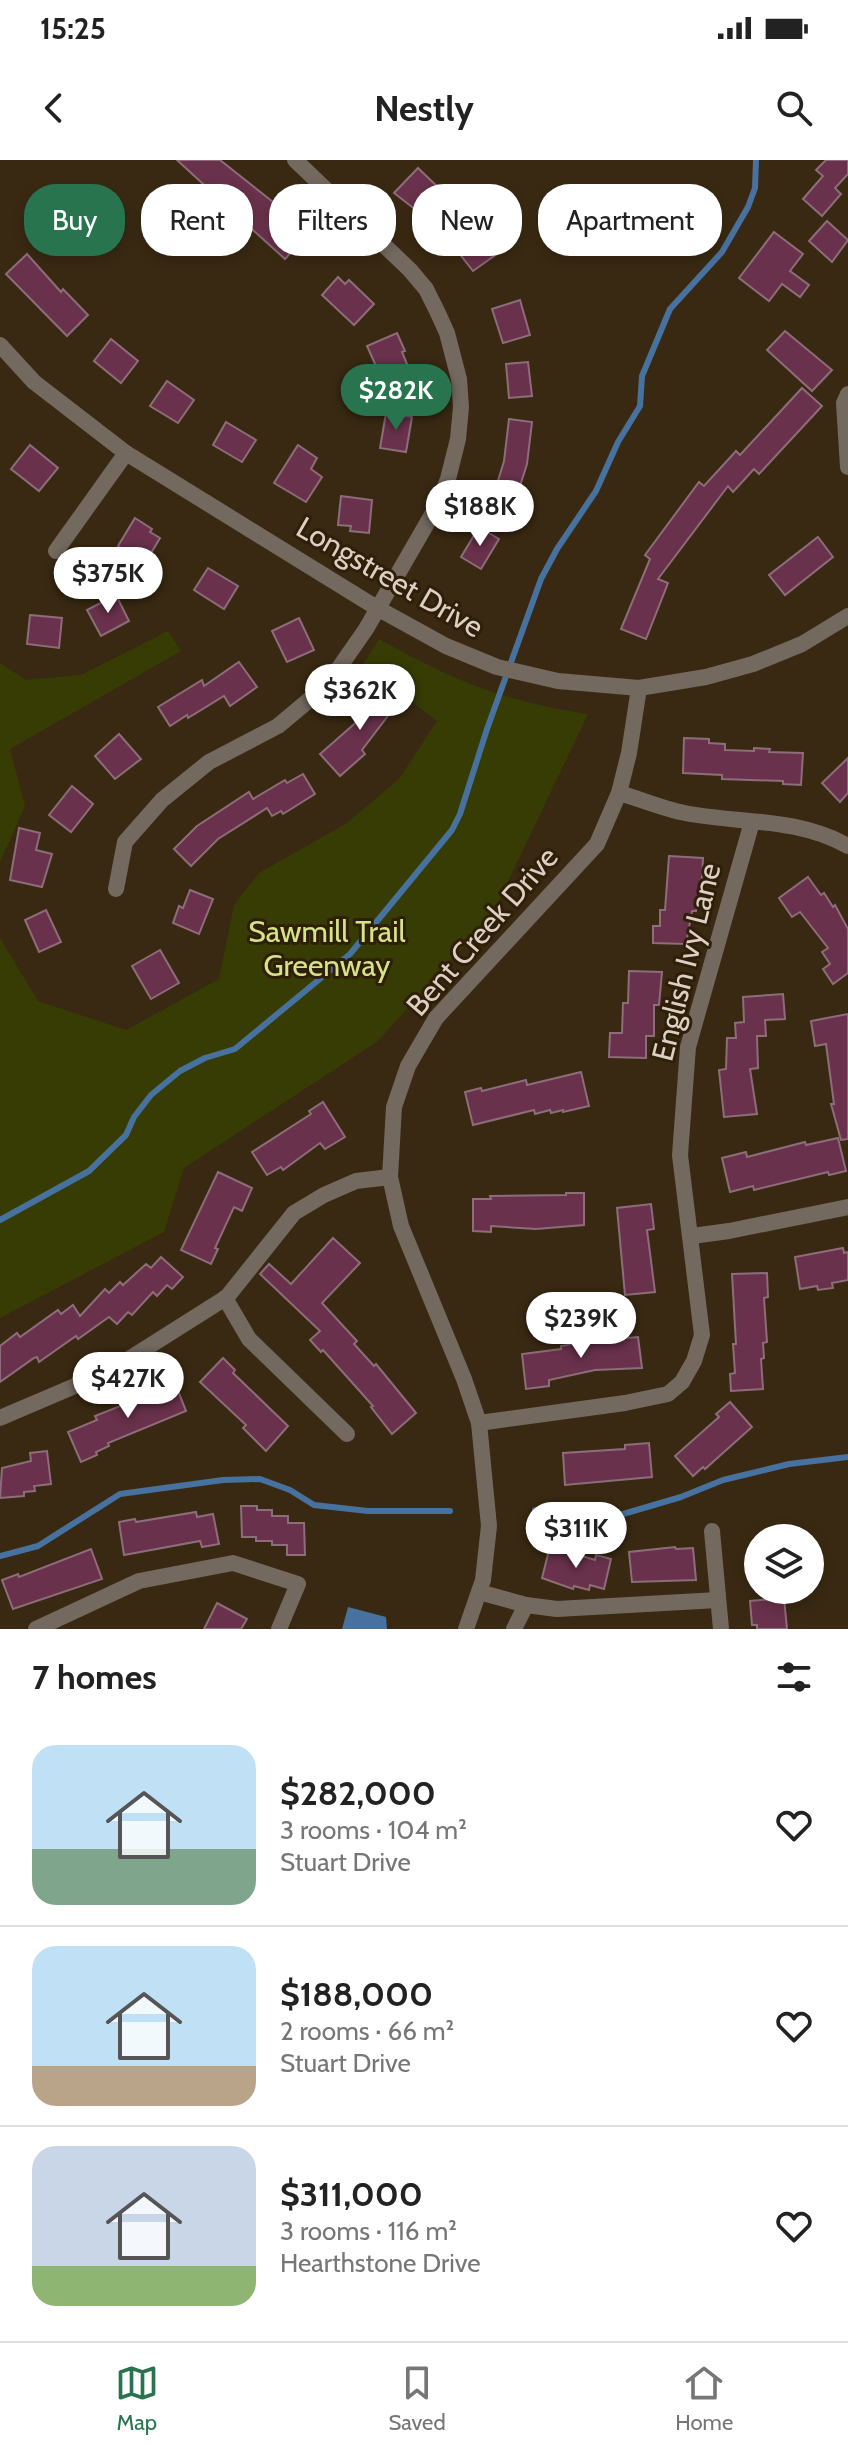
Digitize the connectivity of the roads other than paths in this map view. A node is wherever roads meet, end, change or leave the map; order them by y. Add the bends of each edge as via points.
1 (295, 160) edge
2 (0, 345) edge
3 (848, 394) edge
4 (126, 453) junction
5 (848, 467) edge
6 (56, 551) dead end
7 (377, 608) junction
8 (848, 616) edge
9 (639, 688) junction
10 (619, 793) junction
11 (752, 822) junction
12 (848, 846) edge
13 (116, 889) dead end
14 (390, 1177) junction
15 (848, 1207) edge
16 (692, 1236) junction
17 (225, 1298) junction
18 (0, 1418) edge
19 (479, 1423) junction
20 (347, 1434) dead end
21 (712, 1531) dead end
22 (479, 1592) junction
23 (718, 1600) junction
24 (526, 1605) junction
25 (36, 1629) edge
26 (279, 1629) edge
27 (466, 1629) edge
28 (514, 1629) edge
29 (721, 1629) edge

1 - 7 street via 426,289 447,333 459,379 458,439 448,479
2 - 4 street, Longstreet Drive via 34,382
3 - 5 street
4 - 6 street
4 - 7 street, Longstreet Drive
7 - 9 street, Longstreet Drive via 497,667 558,681
7 - 13 street via 327,685 278,726 209,762 162,800 125,842
8 - 9 street, Longstreet Drive via 802,644 753,664
9 - 10 street, Bent Creek Drive
10 - 11 street via 683,813
10 - 14 street, Bent Creek Drive via 597,844 436,1018 408,1066 394,1107
11 - 12 street via 799,826
11 - 16 street, English Ivy Lane via 688,1047 680,1155
14 - 17 street via 356,1181 294,1213
14 - 19 street, Bent Creek Drive via 401,1226
15 - 16 street
16 - 19 street, English Ivy Lane via 702,1335 694,1361 675,1388 625,1403
17 - 18 street via 110,1371
17 - 20 street via 249,1339
19 - 22 street, Bent Creek Drive via 489,1526
21 - 23 street
22 - 24 street
22 - 27 street, Bent Creek Drive
23 - 24 street via 557,1609
23 - 29 street
24 - 28 street
25 - 26 street via 139,1581 233,1563 298,1584

